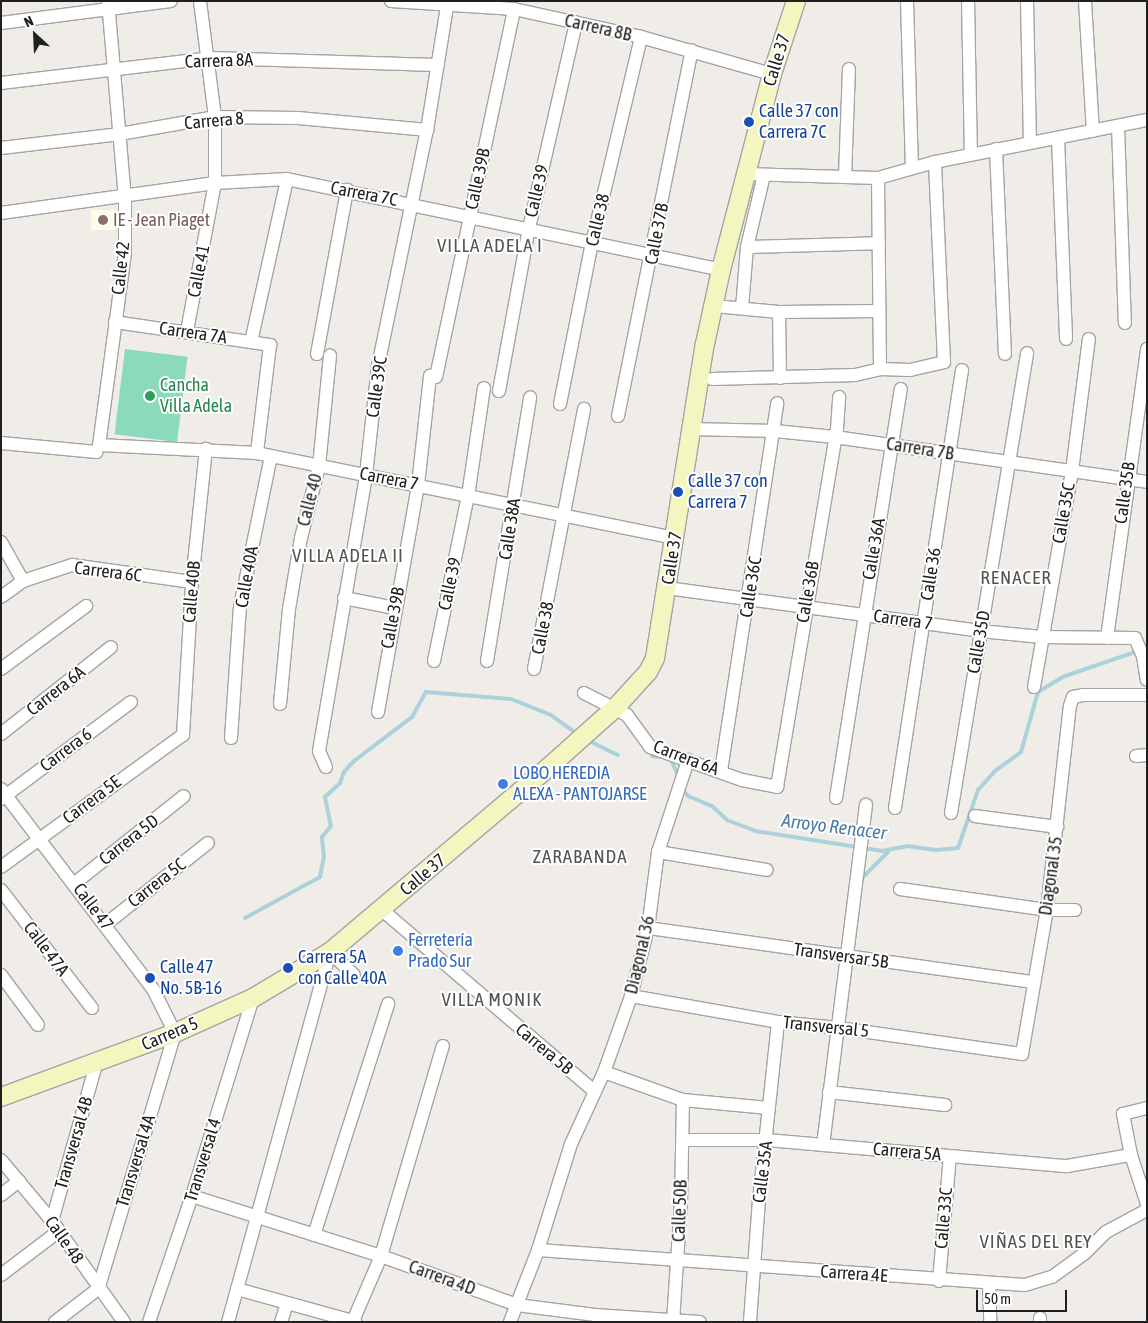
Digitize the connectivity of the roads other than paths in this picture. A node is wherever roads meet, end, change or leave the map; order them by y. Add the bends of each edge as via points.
1 (171, 1) edge
2 (200, 1) edge
3 (391, 1) edge
4 (397, 1) edge
5 (796, 1) edge
6 (907, 1) edge
7 (968, 1) edge
8 (1027, 1) edge
9 (1085, 1) edge
10 (108, 4) edge
11 (447, 7) junction
12 (514, 9) junction
13 (576, 22) junction
14 (1, 23) edge
15 (641, 37) junction
16 (692, 50) junction
17 (210, 58) junction
18 (438, 65) junction
19 (848, 69) dead end
20 (113, 70) junction
21 (772, 74) junction
22 (1, 83) edge
23 (215, 118) junction
24 (1147, 120) edge
25 (1118, 126) junction
26 (427, 130) junction
27 (1092, 131) junction
28 (120, 134) junction
29 (1058, 138) junction
30 (1030, 142) junction
31 (1, 148) edge
32 (996, 148) junction
33 (971, 154) junction
34 (935, 162) junction
35 (912, 168) junction
36 (745, 174) junction
37 (764, 175) junction
38 (845, 177) junction
39 (878, 178) junction
40 (287, 180) junction
41 (214, 183) junction
42 (347, 190) junction
43 (125, 198) junction
44 (412, 203) junction
45 (1, 213) edge
46 (470, 217) junction
47 (529, 228) junction
48 (592, 243) junction
49 (879, 244) junction
50 (747, 247) junction
51 (653, 254) junction
52 (721, 270) junction
53 (714, 306) junction
54 (742, 308) junction
55 (878, 310) junction
56 (778, 312) junction
57 (115, 322) junction
58 (1125, 323) dead end
59 (187, 331) junction
60 (1066, 339) dead end
61 (1089, 339) dead end
62 (251, 342) junction
63 (1147, 349) edge
64 (1027, 353) dead end
65 (317, 354) dead end
66 (1005, 354) dead end
67 (330, 356) dead end
68 (880, 369) junction
69 (962, 370) dead end
70 (780, 378) junction
71 (712, 379) dead end
72 (484, 388) dead end
73 (901, 389) dead end
74 (499, 391) dead end
75 (530, 397) dead end
76 (838, 397) dead end
77 (778, 402) dead end
78 (560, 404) dead end
79 (584, 409) dead end
80 (618, 416) dead end
81 (691, 429) junction
82 (775, 431) junction
83 (835, 437) junction
84 (1, 443) edge
85 (892, 444) junction
86 (98, 448) junction
87 (206, 449) junction
88 (257, 453) junction
89 (951, 454) junction
90 (271, 456) junction
91 (1010, 461) junction
92 (319, 466) junction
93 (1072, 471) junction
94 (366, 474) junction
95 (1127, 480) junction
96 (1147, 482) edge
97 (418, 485) junction
98 (468, 496) junction
99 (514, 505) junction
100 (565, 515) junction
101 (675, 538) junction
102 (1, 542) edge
103 (23, 581) junction
104 (192, 582) junction
105 (667, 588) junction
106 (1, 597) edge
107 (750, 597) junction
108 (344, 598) junction
109 (86, 606) dead end
110 (805, 606) junction
111 (395, 608) junction
112 (863, 614) junction
113 (923, 622) junction
114 (980, 631) junction
115 (1042, 637) junction
116 (1107, 638) junction
117 (111, 647) dead end
118 (434, 661) dead end
119 (487, 661) dead end
120 (1, 669) edge
121 (534, 669) dead end
122 (1147, 680) edge
123 (1034, 687) dead end
124 (584, 693) dead end
125 (1147, 695) edge
126 (131, 702) dead end
127 (280, 704) dead end
128 (616, 707) junction
129 (378, 712) dead end
130 (1, 734) edge
131 (183, 735) joint
132 (231, 738) dead end
133 (688, 760) junction
134 (326, 767) dead end
135 (721, 772) junction
136 (777, 788) joint
137 (3, 794) edge
138 (184, 796) dead end
139 (836, 798) dead end
140 (866, 805) dead end
141 (895, 808) dead end
142 (951, 813) dead end
143 (975, 816) dead end
144 (1057, 827) junction
145 (41, 839) junction
146 (208, 843) dead end
147 (658, 852) junction
148 (1, 867) edge
149 (767, 870) dead end
150 (75, 883) junction
151 (900, 889) dead end
152 (1, 890) edge
153 (381, 909) junction
154 (1047, 910) junction
155 (1075, 910) dead end
156 (106, 924) junction
157 (648, 928) junction
158 (330, 952) junction
159 (848, 957) junction
160 (1, 975) edge
161 (354, 975) dead end
162 (1034, 982) junction
163 (631, 996) junction
164 (253, 998) junction
165 (388, 1004) dead end
166 (92, 1008) dead end
167 (778, 1022) junction
168 (38, 1025) dead end
169 (839, 1028) junction
170 (174, 1033) junction
171 (443, 1046) dead end
172 (1022, 1054) joint
173 (96, 1064) junction
174 (604, 1072) junction
175 (594, 1091) junction
176 (829, 1092) junction
177 (1, 1097) edge
178 (684, 1100) junction
179 (944, 1105) dead end
180 (769, 1108) junction
181 (1147, 1108) edge
182 (682, 1140) junction
183 (767, 1140) junction
184 (824, 1145) junction
185 (1131, 1155) junction
186 (950, 1156) junction
187 (1, 1160) edge
188 (20, 1181) junction
189 (1, 1195) edge
190 (192, 1196) junction
191 (1147, 1204) edge
192 (1147, 1210) edge
193 (257, 1219) junction
194 (55, 1226) junction
195 (314, 1234) junction
196 (538, 1250) junction
197 (381, 1256) junction
198 (677, 1260) junction
199 (756, 1267) junction
200 (1, 1275) edge
201 (939, 1281) junction
202 (989, 1284) junction
203 (98, 1289) junction
204 (237, 1290) junction
205 (286, 1303) junction
206 (518, 1305) junction
207 (338, 1318) edge
208 (354, 1321) edge
209 (673, 1321) edge
210 (55, 1322) edge
211 (124, 1322) edge
212 (149, 1322) edge
213 (228, 1322) edge
214 (282, 1322) edge
215 (510, 1322) edge
216 (700, 1322) edge
217 (750, 1322) edge
218 (990, 1322) edge

1 - 10 street
2 - 17 street, Calle 41
3 - 4 street, Carrera 8B
4 - 11 street, Carrera 8B
5 - 21 main road, Calle 37
6 - 35 street
7 - 33 street
8 - 30 street
9 - 27 street
10 - 14 street
10 - 20 street, Calle 42
11 - 12 street, Carrera 8B
11 - 18 street, Calle 39C
12 - 13 street, Carrera 8B
12 - 46 street, Calle 39B
13 - 15 street, Carrera 8B
13 - 47 street, Calle 39
15 - 16 street, Carrera 8B
15 - 48 street, Calle 38
16 - 21 street, Carrera 8B
16 - 51 street, Calle 37B
17 - 18 street, Carrera 8A
17 - 20 street, Carrera 8A
17 - 23 street, Calle 41
18 - 26 street, Calle 39C
19 - 38 street
20 - 22 street, Carrera 8A
20 - 28 street, Calle 42
21 - 36 main road, Calle 37
23 - 26 street, Carrera 8 via 298,118
23 - 28 street, Carrera 8
23 - 41 street, Calle 41
24 - 25 street
25 - 27 street
25 - 58 street
26 - 44 street, Calle 39C
27 - 29 street
28 - 31 street, Carrera 8
28 - 43 street, Calle 42
29 - 30 street
29 - 60 street
30 - 32 street
32 - 33 street
32 - 66 street
33 - 34 street
34 - 35 street
34 - 68 street via 944,362 910,370
35 - 39 street
36 - 37 street
36 - 52 main road, Calle 37
37 - 38 street
37 - 50 street
38 - 39 street
39 - 49 street
40 - 41 street, Carrera 7C
40 - 42 street, Carrera 7C
40 - 62 street
41 - 43 street, Carrera 7C
41 - 59 street, Calle 41
42 - 44 street, Carrera 7C
42 - 65 street
43 - 45 street, Carrera 7C
43 - 57 street, Calle 42 via 125,253
44 - 46 street, Carrera 7C
44 - 94 street, Calle 39C via 378,366
46 - 47 street, Carrera 7C
46 - 97 street, Calle 39B via 433,377
47 - 48 street, Carrera 7C
47 - 74 street, Calle 39
48 - 51 street, Carrera 7C
48 - 78 street, Calle 38
49 - 50 street
49 - 55 street
50 - 54 street
51 - 52 street, Carrera 7C
51 - 80 street, Calle 37B
52 - 53 main road, Calle 37
53 - 54 street
53 - 81 main road, Calle 37
54 - 56 street
55 - 56 street
55 - 68 street
56 - 70 street
57 - 59 street, Carrera 7A
57 - 86 street, Calle 42
59 - 62 street, Carrera 7A
61 - 93 street, Calle 35C
62 - 88 street, Carrera 7A via 270,345
63 - 95 street, Calle 35B
64 - 91 street, Calle 35D
67 - 92 street, Calle 40
68 - 70 street via 855,375
69 - 89 street, Calle 36
70 - 71 street
72 - 98 street, Calle 39
73 - 85 street, Calle 36A
75 - 99 street, Calle 38A
76 - 83 street, Calle 36B
77 - 82 street, Calle 36C
79 - 100 street, Calle 38
81 - 82 street, Carrera 7B
81 - 101 main road, Calle 37
82 - 83 street, Carrera 7B
82 - 107 street, Calle 36C
83 - 85 street, Carrera 7B
83 - 110 street, Calle 36B
84 - 86 street, Carrera 7
85 - 89 street, Carrera 7B
85 - 112 street, Calle 36A
86 - 87 street, Carrera 7
87 - 88 street, Carrera 7
87 - 104 street, Calle 40B
88 - 90 street, Carrera 7
89 - 91 street, Carrera 7B
89 - 113 street, Calle 36
90 - 92 street, Carrera 7
90 - 132 street, Calle 40A via 240,607
91 - 93 street, Carrera 7B
91 - 114 street, Calle 35D
92 - 94 street, Carrera 7
92 - 127 street, Calle 40 via 301,538 289,609
93 - 95 street, Carrera 7B
93 - 115 street, Calle 35C
94 - 97 street, Carrera 7
94 - 108 street, Calle 39C
95 - 96 street, Carrera 7B
95 - 116 street, Calle 35B
97 - 98 street, Carrera 7
97 - 111 street, Calle 39B
98 - 99 street, Carrera 7
98 - 118 street, Calle 39
99 - 100 street, Carrera 7
99 - 119 street, Calle 38A
100 - 101 street, Carrera 7
100 - 121 street, Calle 38
101 - 105 main road, Calle 37
102 - 103 street
103 - 104 street, Carrera 6C via 78,565
103 - 106 street, Carrera 6C
104 - 131 street, Calle 40B
105 - 107 street, Carrera 7
105 - 128 main road, Calle 37 via 655,658 639,685
107 - 110 street, Carrera 7
107 - 135 street, Calle 36C
108 - 111 street
108 - 134 street, Calle 39C via 319,750
109 - 120 street
110 - 112 street, Carrera 7
110 - 136 street, Calle 36B
111 - 129 street, Calle 39B
112 - 113 street, Carrera 7
112 - 139 street, Calle 36A
113 - 114 street, Carrera 7
113 - 141 street, Calle 36
114 - 115 street, Carrera 7
114 - 142 street, Calle 35D
115 - 116 street, Carrera 7
115 - 123 street, Calle 35C
116 - 122 street, Carrera 7 via 1135,638 1143,656
117 - 130 street, Carrera 6A
124 - 128 street, Carrera 6A
125 - 144 street, Diagonal 35 via 1073,698
126 - 137 street, Carrera 6
128 - 133 street, Carrera 6A via 627,714 650,748
128 - 153 main road, Calle 37
131 - 145 street, Carrera 5E
133 - 135 street, Carrera 6A
133 - 147 street, Diagonal 36
135 - 136 street, Carrera 6A
137 - 145 street, Calle 47
138 - 150 street, Carrera 5D
140 - 159 street
143 - 144 street
144 - 154 street, Diagonal 35
145 - 148 street, Carrera 5E
145 - 150 street, Calle 47
146 - 156 street, Carrera 5C
147 - 149 street
147 - 157 street, Diagonal 36
150 - 156 street, Calle 47
151 - 154 street
152 - 166 street, Calle 47A
153 - 158 main road, Calle 37
153 - 175 street, Carrera 5B
154 - 155 street
154 - 162 street, Diagonal 35
156 - 170 street, Calle 47 via 158,996
157 - 159 street, Transversar 5B
157 - 163 street, Diagonal 36
158 - 161 street
158 - 164 main road, Carrera 5
158 - 193 street
159 - 162 street, Transversar 5B
159 - 169 street
160 - 168 street
162 - 172 street, Diagonal 35
163 - 167 street, Transversal 5
163 - 174 street, Diagonal 36
164 - 170 main road, Carrera 5
164 - 190 street, Transversal 4
165 - 195 street
167 - 169 street, Transversal 5
167 - 180 street, Calle 35A
169 - 172 street, Transversal 5
169 - 176 street
170 - 173 main road, Carrera 5
170 - 203 street, Transversal 4A
171 - 197 street
173 - 177 main road, Carrera 5
173 - 194 street, Transversal 4B
174 - 175 street, Diagonal 36
174 - 178 street
175 - 196 street, Diagonal 36 via 571,1144
176 - 179 street
176 - 184 street
178 - 180 street
178 - 182 street, Calle 50B
180 - 183 street, Calle 35A
181 - 185 street via 1123,1114
182 - 183 street, Carrera 5A
182 - 198 street, Calle 50B
183 - 184 street, Carrera 5A
183 - 199 street, Calle 35A via 759,1200
184 - 186 street, Carrera 5A
185 - 186 street, Carrera 5A via 1066,1166
185 - 191 street
186 - 201 street, Calle 33C
187 - 188 street, Calle 48
188 - 189 street
188 - 194 street, Calle 48
190 - 193 street, Carrera 4D
190 - 212 street, Transversal 4
192 - 202 street, Carrera 4E via 1106,1232 1085,1253 1052,1277 1025,1285
193 - 195 street, Carrera 4D
193 - 204 street
194 - 200 street
194 - 203 street, Calle 48
195 - 197 street, Carrera 4D
196 - 198 street, Carrera 4E
196 - 206 street, Diagonal 36
197 - 206 street, Carrera 4D
197 - 208 street
198 - 199 street, Carrera 4E
198 - 209 street, Calle 50B
199 - 201 street, Carrera 4E
199 - 217 street, Calle 35A
201 - 202 street, Carrera 4E
202 - 218 street
203 - 210 street
203 - 211 street, Calle 48
204 - 205 street
204 - 213 street
205 - 207 street
205 - 214 street
206 - 209 street, Carrera 4D
206 - 215 street, Diagonal 36
207 - 208 street
209 - 216 street, Carrera 4D

